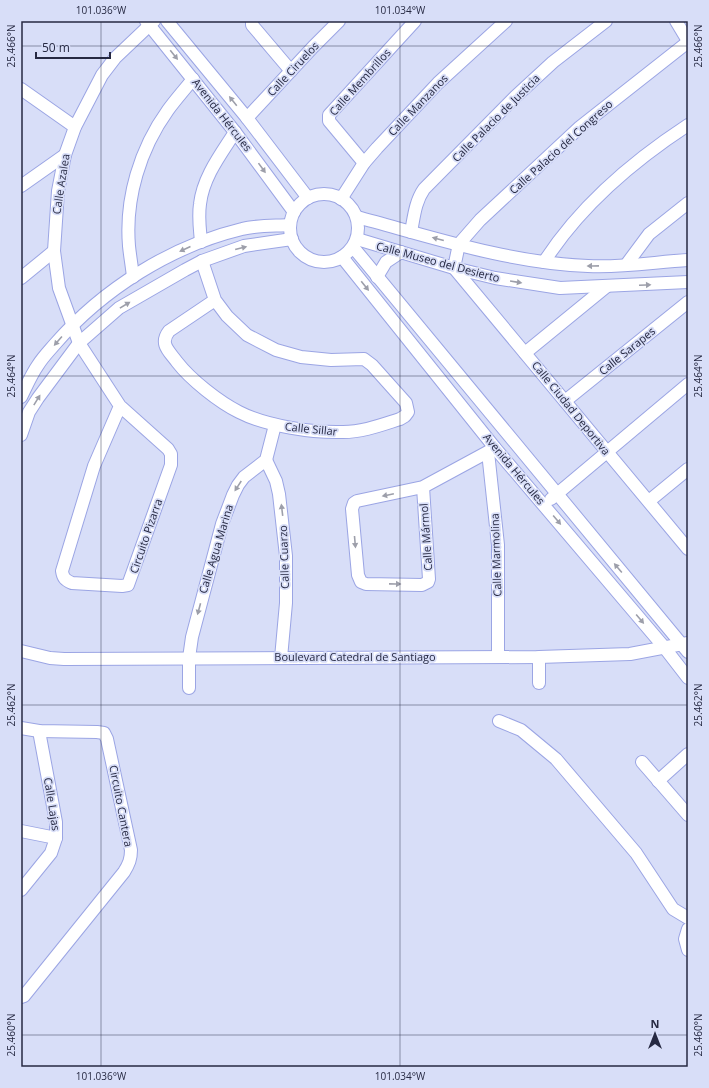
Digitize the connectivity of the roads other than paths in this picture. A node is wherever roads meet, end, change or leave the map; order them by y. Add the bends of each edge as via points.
1 (168, 21) edge
2 (252, 21) edge
3 (340, 21) edge
4 (415, 21) edge
5 (506, 21) edge
6 (606, 21) edge
7 (676, 21) edge
8 (150, 22) edge
9 (688, 41) edge
10 (291, 71) junction
11 (194, 79) junction
12 (23, 93) edge
13 (247, 118) junction
14 (688, 125) edge
15 (75, 127) junction
16 (235, 132) junction
17 (65, 155) junction
18 (364, 164) junction
19 (21, 186) edge
20 (308, 198) junction
21 (341, 199) junction
22 (688, 204) edge
23 (294, 212) junction
24 (357, 217) junction
25 (290, 225) junction
26 (411, 232) junction
27 (292, 239) junction
28 (200, 242) junction
29 (355, 243) junction
30 (459, 244) junction
31 (54, 251) junction
32 (401, 252) junction
33 (342, 257) junction
34 (688, 260) edge
35 (202, 261) junction
36 (544, 262) junction
37 (626, 265) junction
38 (454, 268) junction
39 (133, 277) junction
40 (377, 277) junction
41 (21, 278) edge
42 (688, 282) edge
43 (607, 286) junction
44 (215, 300) junction
45 (688, 302) edge
46 (72, 325) junction
47 (79, 342) junction
48 (525, 353) junction
49 (688, 384) edge
50 (21, 397) edge
51 (565, 401) junction
52 (120, 406) junction
53 (275, 425) junction
54 (21, 435) edge
55 (491, 450) junction
56 (607, 452) junction
57 (266, 460) junction
58 (688, 469) edge
59 (423, 487) junction
60 (556, 494) junction
61 (649, 501) junction
62 (544, 505) junction
63 (688, 549) edge
64 (664, 647) junction
65 (686, 647) edge
66 (21, 651) edge
67 (498, 657) junction
68 (539, 657) junction
69 (189, 658) junction
70 (281, 658) junction
71 (688, 678) edge
72 (539, 683) dead end
73 (189, 688) dead end
74 (499, 721) dead end
75 (21, 728) edge
76 (39, 731) junction
77 (688, 754) edge
78 (642, 762) dead end
79 (658, 781) junction
80 (688, 815) edge
81 (21, 831) edge
82 (56, 838) junction
83 (21, 890) edge
84 (688, 918) edge
85 (688, 929) edge
86 (688, 950) edge
87 (21, 997) edge

13 -> 1 street, Avenida Hércules
2 - 10 street via 252,25
3 - 10 street, Calle Ciruelos
4 - 18 street, Calle Membrillos via 329,115 328,121
5 - 18 street, Calle Manzanos via 438,83
6 - 26 street, Calle Palacio de Justicia via 536,77 424,190 419,196
7 - 9 street
8 -> 11 street, Avenida Hércules
8 - 15 street, Calle Azalea via 102,75
9 - 30 street, Calle Palacio del Congreso via 580,127 480,220
10 - 13 street, Calle Ciruelos
11 - 16 street, Avenida Hércules
11 - 39 street via 168,110 149,141 136,174 129,216
12 - 15 street
13 - 20 street, Avenida Hércules
14 - 36 street via 628,169 594,201 572,224
15 - 17 street, Calle Azalea
16 -> 23 street, Avenida Hércules
16 - 28 street via 203,188 199,216
17 - 19 street
17 - 31 street, Calle Azalea via 58,191
18 - 21 street, Calle Manzanos
20 - 21 street via 325,194
20 - 23 street
21 - 24 street via 351,207
22 - 37 street via 652,231
23 - 25 street
24 - 26 street, Calle Museo del Desierto
24 - 29 street
25 - 27 street
25 - 28 street via 242,229
30 -> 26 street, Calle Museo del Desierto
27 - 33 street via 299,252 312,260 327,262
35 -> 27 street via 244,246
28 -> 39 street
29 - 32 street, Calle Museo del Desierto
29 - 33 street
29 - 40 street, Avenida Hércules
30 - 36 street, Calle Museo del Desierto
30 - 38 street, Calle Palacio del Congreso
31 - 41 street
31 - 46 street, Calle Azalea via 59,288
32 - 38 street, Calle Museo del Desierto
32 - 40 street via 386,262
33 -> 55 street, Avenida Hércules
34 - 37 street, Calle Museo del Desierto
35 - 44 street, Calle Sillar
47 -> 35 street via 119,308
37 -> 36 street, Calle Museo del Desierto via 589,266
38 -> 43 street, Calle Museo del Desierto via 494,278 560,288
38 - 48 street, Calle Ciudad Deportiva
39 - 46 street
40 - 60 street, Avenida Hércules
43 -> 42 street, Calle Museo del Desierto
43 - 48 street
44 - 53 street, Calle Sillar via 169,331 165,336 166,347 208,392 239,412
44 - 53 street, Calle Sillar via 226,316 247,335 276,350 301,357 359,359 369,362 408,407 408,412 400,419 361,430 324,432
45 - 51 street, Calle Sarapes
46 - 47 street, Calle Azalea
46 -> 50 street via 38,364
47 - 52 street, Circuito Pizarra
54 -> 47 street via 29,412
48 - 51 street, Calle Ciudad Deportiva
49 - 56 street
51 - 56 street, Calle Ciudad Deportiva
52 - 52 street, Circuito Pizarra via 168,449 171,454 171,465 128,585 72,583 66,581 62,571 94,466
53 - 57 street
55 - 59 street, Calle Mármol
55 - 62 street, Avenida Hércules
55 - 67 street, Calle Marmolina via 498,540
56 - 60 street
56 - 61 street, Calle Ciudad Deportiva
57 -> 69 street, Calle Agua Marina via 244,477 233,495 217,540
70 -> 57 street, Calle Cuarzo via 286,603 286,556 279,494
58 - 61 street
59 -> 59 street, Calle Mármol via 354,503 352,509 358,575 361,582 422,585 428,582
60 - 62 street
65 -> 60 street, Avenida Hércules
61 - 63 street, Calle Ciudad Deportiva
62 -> 64 street, Avenida Hércules
64 - 65 street, Boulevard Catedral de Santiago
64 - 68 street, Boulevard Catedral de Santiago via 630,654
64 - 71 street, Avenida Hércules
66 - 69 street, Boulevard Catedral de Santiago via 64,659
67 - 68 street, Boulevard Catedral de Santiago
67 - 70 street, Boulevard Catedral de Santiago
68 - 72 street
69 - 70 street, Boulevard Catedral de Santiago
69 - 73 street, Calle Agua Marina
74 - 84 street via 521,730 556,759 636,853 673,909
75 - 76 street, Circuito Cantera
76 - 82 street, Calle Lajas via 56,822
76 - 87 street, Circuito Cantera via 104,734 130,859 124,872
77 - 79 street
78 - 79 street
79 - 80 street
81 - 82 street
82 - 83 street, Calle Lajas via 51,853
85 - 86 street via 685,939

